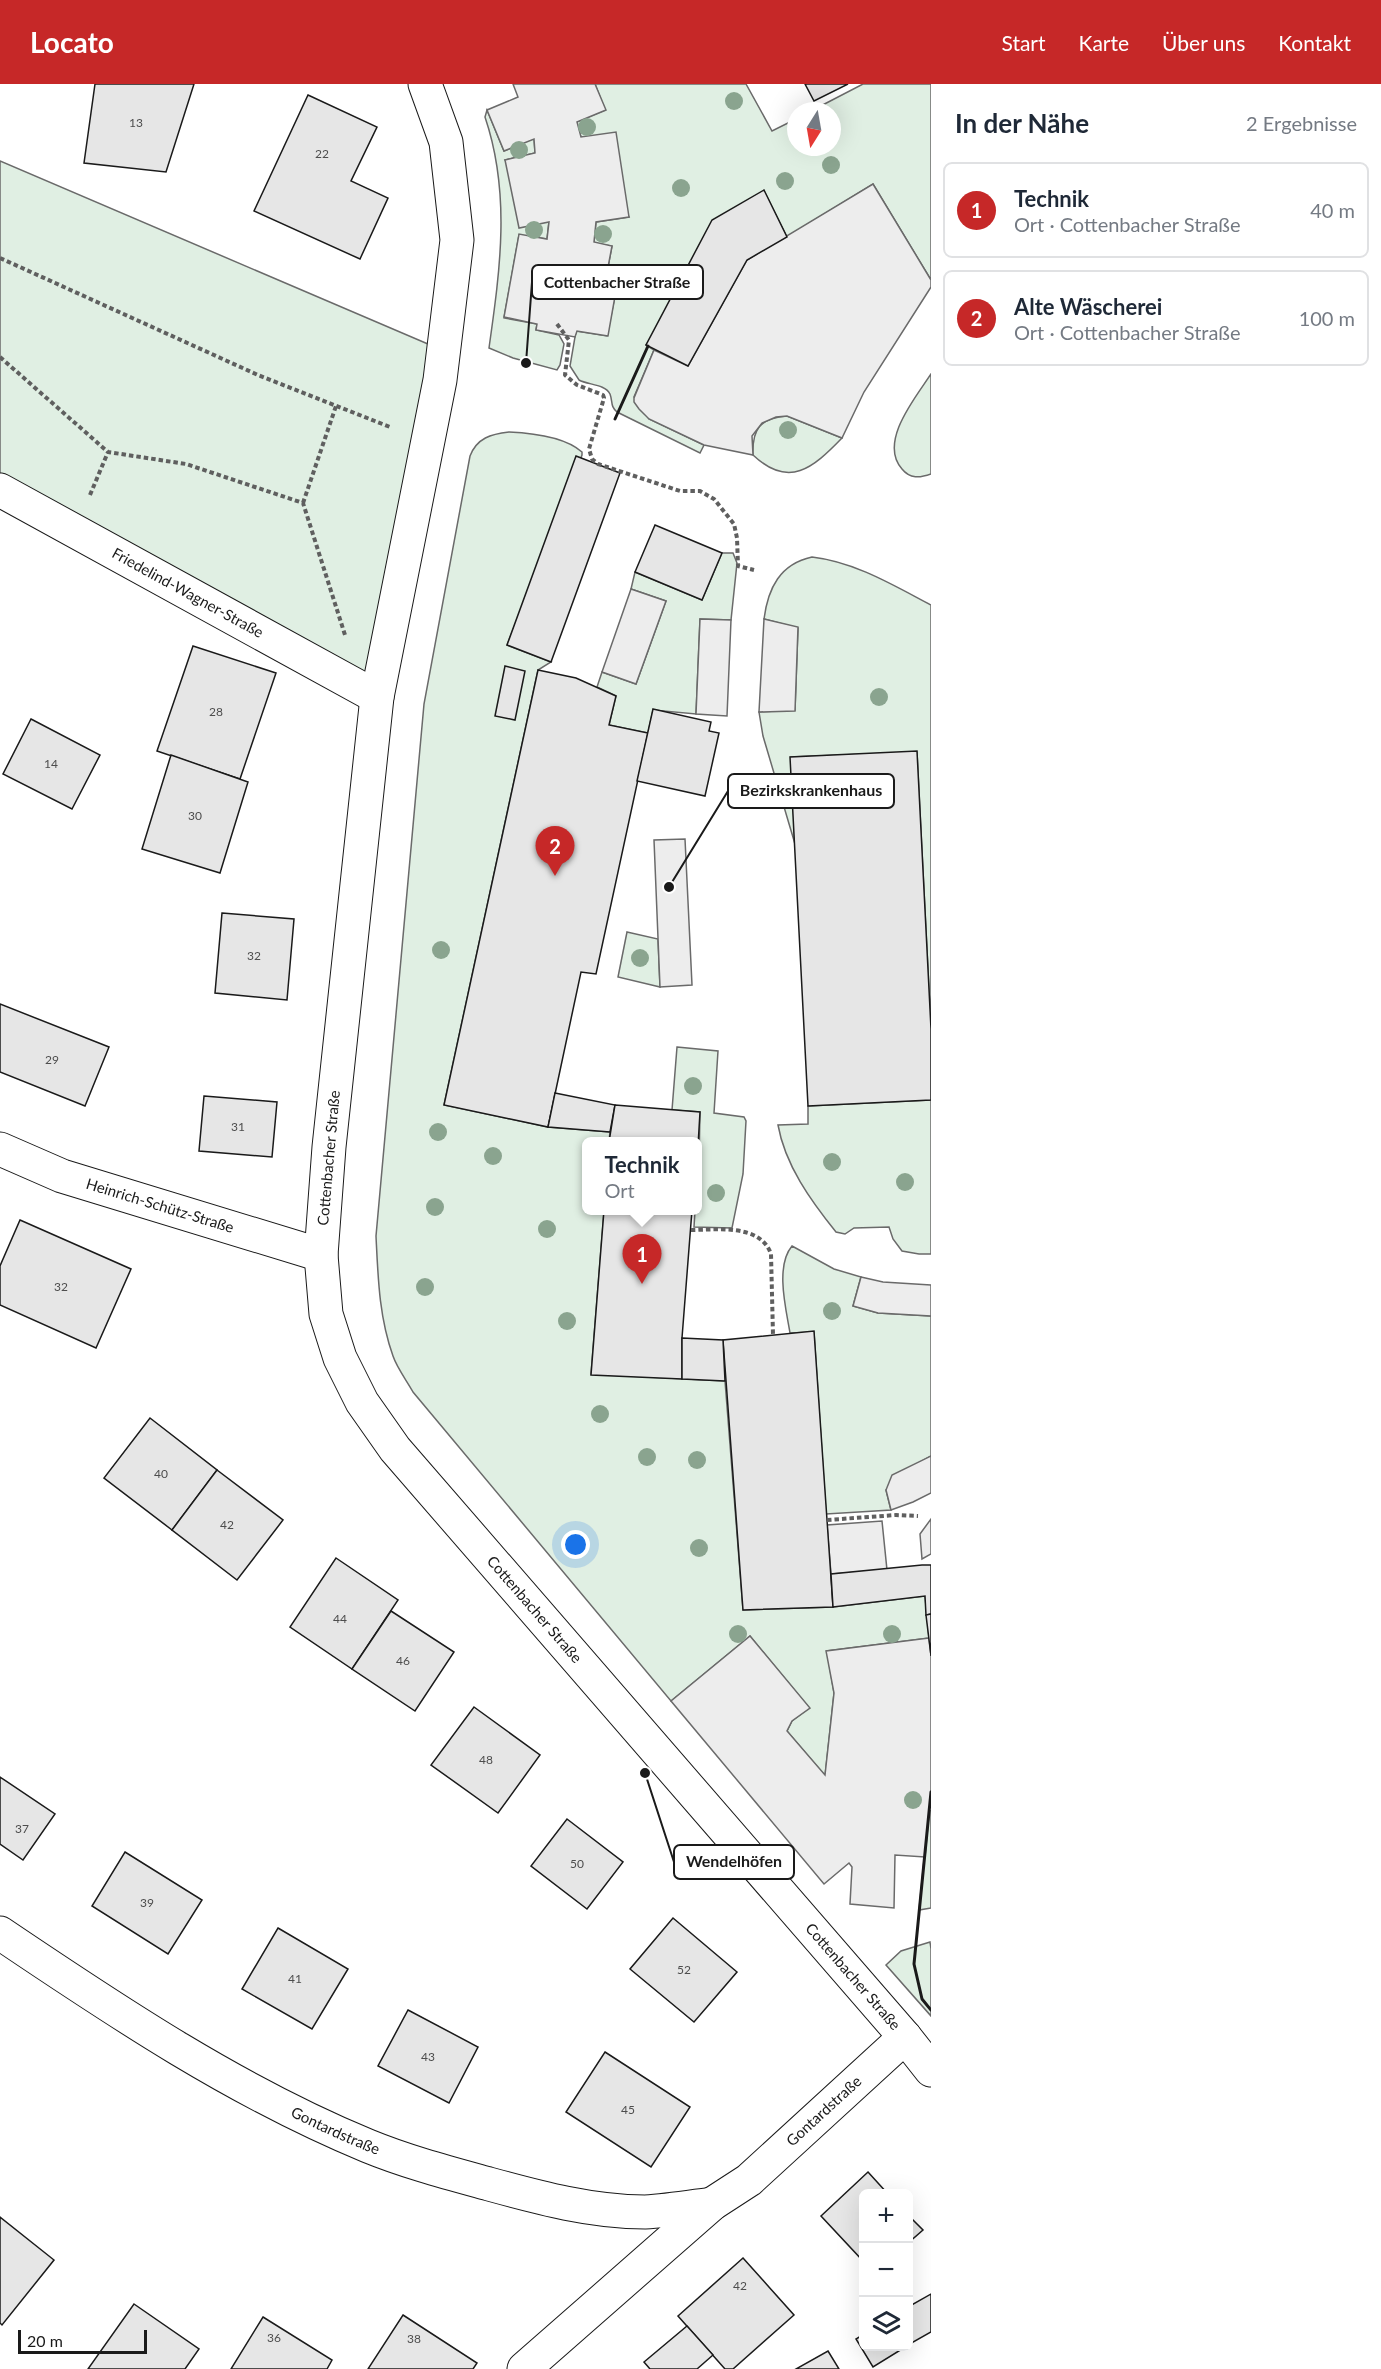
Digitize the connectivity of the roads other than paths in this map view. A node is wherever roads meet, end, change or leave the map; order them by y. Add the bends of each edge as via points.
1 (425, 84) edge
2 (0, 490) edge
3 (370, 694) junction
4 (0, 1149) edge
5 (321, 1255) junction
6 (0, 1933) edge
7 (905, 2037) junction
8 (931, 2070) edge
9 (712, 2204) junction
10 (524, 2369) edge

1 - 3 street, Cottenbacher Straße via 446,142 457,240 440,380
2 - 3 street, Friedelind-Wagner-Straße
3 - 5 street, Cottenbacher Straße
4 - 5 street, Heinrich-Schütz-Straße via 62,1176
5 - 7 street, Cottenbacher Straße via 326,1314 340,1358 362,1402 395,1449
6 - 9 street, Gontardstraße via 232,2081 369,2146 459,2176 583,2207 645,2212
7 - 8 street, Cottenbacher Straße
7 - 9 street, Gontardstraße via 748,2181
9 - 10 street, Gontardstraße

